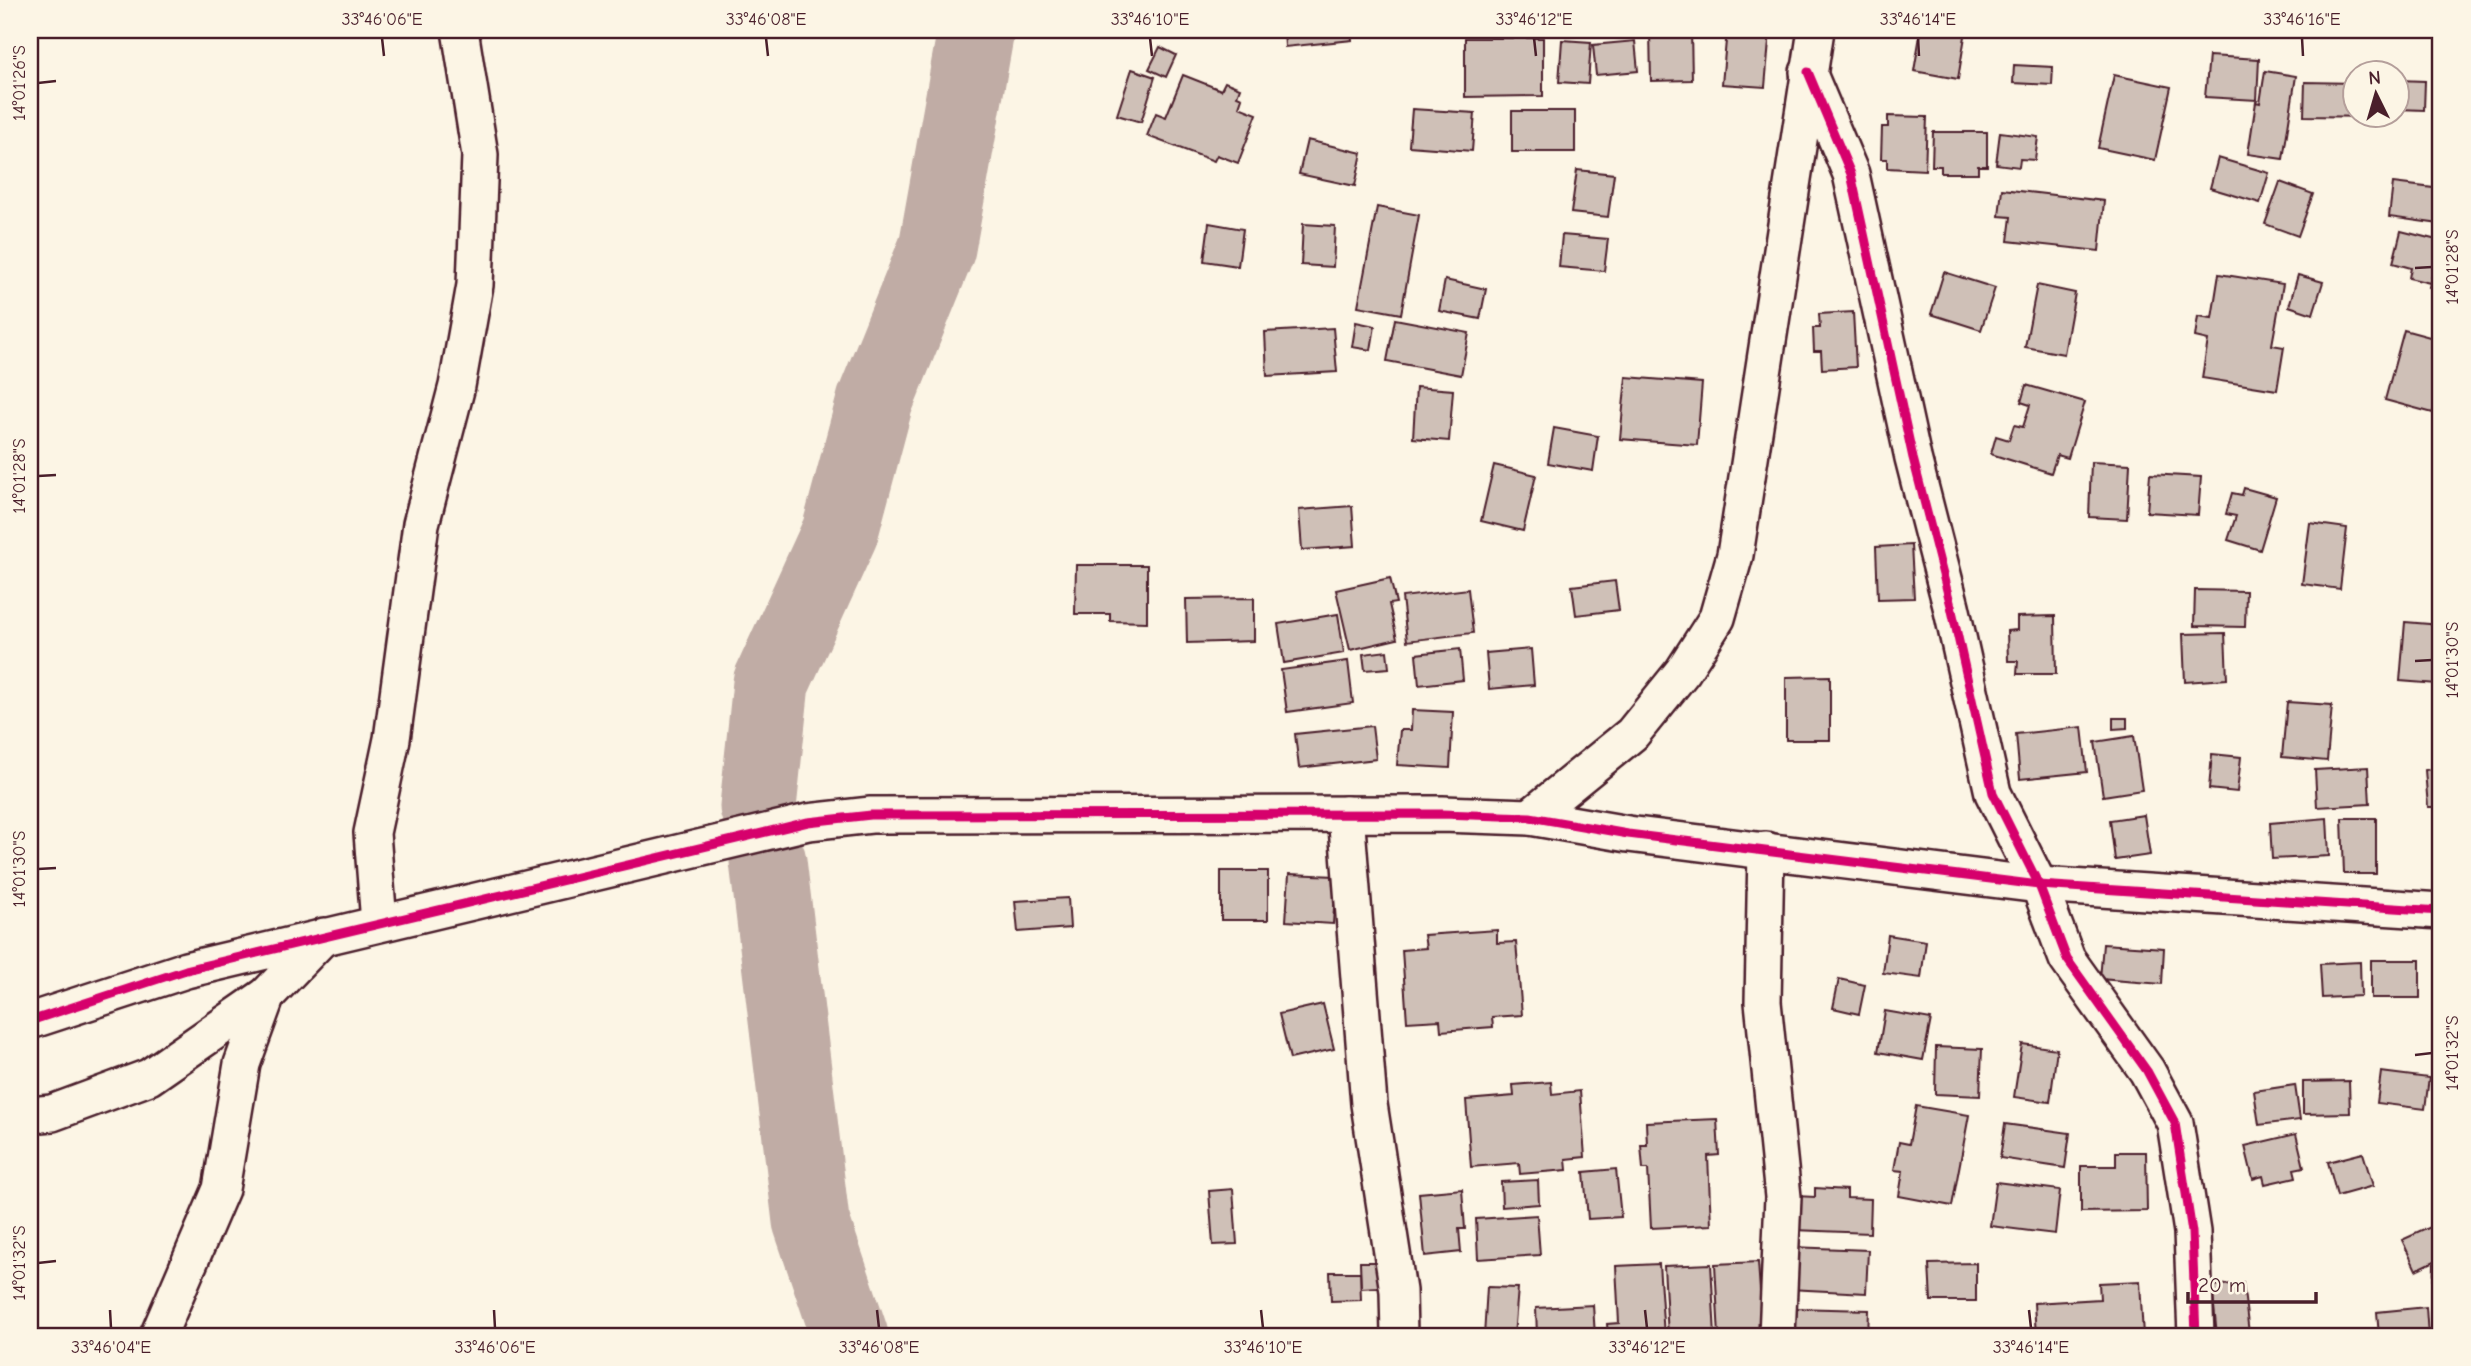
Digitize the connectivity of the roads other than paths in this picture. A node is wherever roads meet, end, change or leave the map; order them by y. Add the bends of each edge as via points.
1 (460, 30) edge
2 (1816, 30) edge
3 (1808, 72) junction
4 (1346, 814) junction
5 (1530, 817) junction
6 (1766, 850) junction
7 (2039, 885) junction
8 (2441, 911) edge
9 (379, 923) junction
10 (324, 936) junction
11 (267, 995) junction
12 (30, 1021) edge
13 (30, 1115) edge
14 (158, 1336) edge
15 (1399, 1336) edge
16 (1777, 1336) edge
17 (2196, 1336) edge

1 - 9 street via 480,155 475,285 457,386 421,524 392,739 372,833
2 - 3 street
3 - 5 street via 1735,555 1717,618 1683,671 1632,734
3 - 7 street via 1851,174 1993,793
4 - 5 street
4 - 9 street via 871,815 808,822
4 - 15 street via 1369,1104 1398,1291
5 - 6 street
6 - 7 street
6 - 16 street via 1763,1002 1783,1197
7 - 8 street
7 - 17 street via 2067,959 2147,1071 2175,1123 2192,1232
9 - 10 street
10 - 11 street
10 - 12 street via 186,970
11 - 13 street via 149,1077 52,1113
11 - 14 street via 242,1064 221,1189

